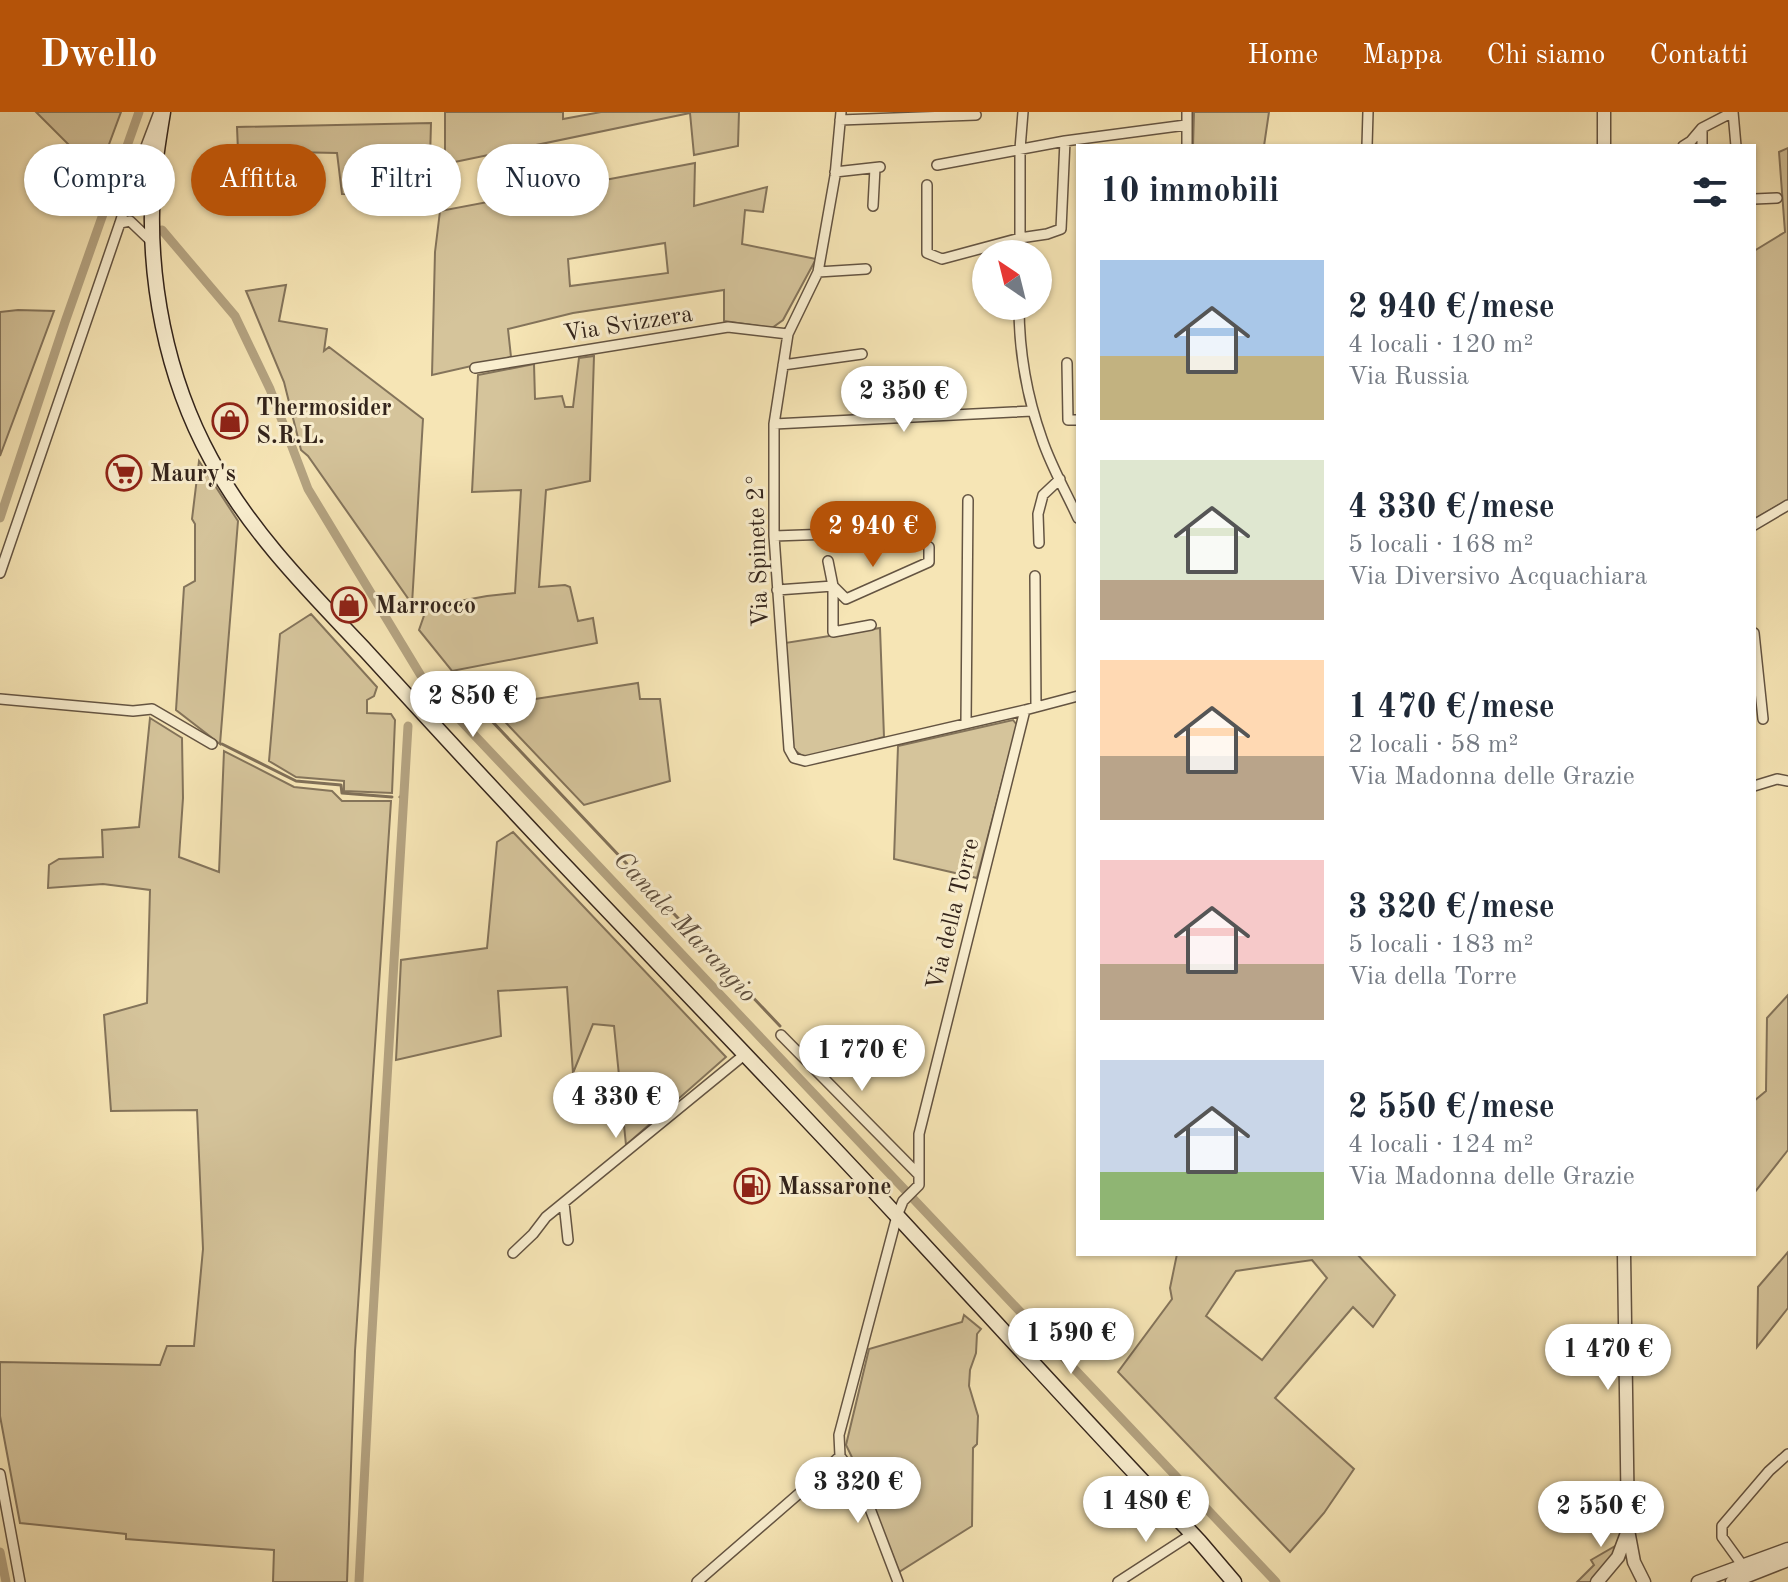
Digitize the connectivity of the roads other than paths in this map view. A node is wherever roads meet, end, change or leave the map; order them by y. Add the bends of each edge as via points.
1 (161, 112) edge
2 (1023, 112) edge
3 (1187, 112) edge
4 (1368, 112) edge
5 (1604, 112) edge
6 (1733, 112) edge
7 (976, 115) dead end
8 (840, 116) edge
9 (1186, 125) junction
10 (1702, 128) junction
11 (1065, 141) junction
12 (149, 144) edge
13 (157, 144) edge
14 (1187, 144) edge
15 (1367, 144) edge
16 (1604, 144) edge
17 (1686, 144) edge
18 (1702, 144) edge
19 (1736, 144) edge
20 (1020, 149) junction
21 (937, 165) dead end
22 (835, 172) junction
23 (927, 185) dead end
24 (1777, 198) dead end
25 (1756, 199) edge
26 (873, 206) dead end
27 (124, 216) edge
28 (153, 216) edge
29 (153, 220) junction
30 (125, 222) junction
31 (1020, 238) junction
32 (153, 243) junction
33 (866, 269) dead end
34 (818, 272) junction
35 (1020, 320) edge
36 (788, 334) junction
37 (862, 354) dead end
38 (1067, 363) dead end
39 (783, 365) junction
40 (475, 368) dead end
41 (1033, 411) junction
42 (1076, 420) edge
43 (774, 424) junction
44 (1060, 479) junction
45 (968, 500) dead end
46 (1788, 505) edge
47 (1076, 514) edge
48 (1756, 524) edge
49 (916, 531) dead end
50 (774, 536) junction
51 (1039, 543) dead end
52 (929, 547) dead end
53 (828, 561) dead end
54 (0, 573) edge
55 (1035, 576) dead end
56 (833, 586) junction
57 (777, 590) junction
58 (871, 625) dead end
59 (1756, 652) edge
60 (1076, 697) edge
61 (0, 699) edge
62 (1031, 708) junction
63 (1763, 719) dead end
64 (966, 723) junction
65 (212, 744) dead end
66 (1788, 781) edge
67 (1756, 785) edge
68 (781, 1035) dead end
69 (744, 1055) junction
70 (919, 1180) junction
71 (564, 1203) junction
72 (897, 1216) junction
73 (568, 1240) dead end
74 (513, 1253) dead end
75 (1624, 1256) edge
76 (1788, 1454) edge
77 (840, 1456) junction
78 (0, 1474) edge
79 (1628, 1530) junction
80 (1192, 1534) junction
81 (1788, 1549) edge
82 (1788, 1560) edge
83 (1743, 1566) junction
84 (20, 1582) edge
85 (697, 1582) edge
86 (898, 1582) edge
87 (1118, 1582) edge
88 (1234, 1582) edge
89 (1597, 1582) edge
90 (1644, 1582) edge
91 (1698, 1582) edge
92 (1732, 1582) edge

1 - 12 street
1 - 13 main road
2 - 20 street
3 - 9 street
4 - 15 street
5 - 16 street
6 - 10 street
6 - 19 street
7 - 8 street
8 - 22 street, Via Spinete 2°
9 - 11 street
9 - 14 street
10 - 17 street
10 - 18 street
11 - 20 street
11 - 31 street via 1061,229
20 - 21 street
20 - 31 street
22 - 26 street via 877,168
22 - 34 street, Via Spinete 2°
23 - 31 street via 927,253 942,259
24 - 25 street
27 - 30 street
28 - 29 main road
29 - 30 street
29 - 32 main road
30 - 32 street
30 - 54 street
32 - 69 main road via 164,333 183,397 210,457 244,510 319,602
33 - 34 street
34 - 36 street, Via Spinete 2°
35 - 41 street
36 - 39 street, Via Spinete 2°
36 - 40 street, Via Svizzera via 728,327
37 - 39 street
38 - 42 street via 1068,420
39 - 43 street, Via Spinete 2°
41 - 43 street
41 - 44 street
43 - 50 street, Via Spinete 2°
44 - 47 street
44 - 51 street via 1043,495
45 - 64 street
46 - 48 street
49 - 50 street
50 - 57 street, Via Spinete 2°
52 - 56 street via 929,562 846,599
53 - 56 street
55 - 62 street, Via della Torre
56 - 57 street
56 - 58 street via 833,632
57 - 64 street, Via Spinete 2° via 789,749 794,758 805,761
59 - 63 street
60 - 62 street
61 - 65 street via 152,709
62 - 64 street, Via Spinete 2°
62 - 70 street, Via della Torre via 919,1134
66 - 67 street
68 - 70 street
69 - 71 street
69 - 72 main road
70 - 72 street
71 - 73 street
71 - 74 street
72 - 77 street via 839,1435
72 - 80 main road
75 - 79 street
76 - 83 street via 1722,1526 1722,1537
77 - 85 street
77 - 86 street via 861,1485
78 - 84 street
79 - 89 street via 1618,1557
79 - 90 street
80 - 87 street
80 - 88 main road
81 - 83 street
82 - 92 street
83 - 91 street

